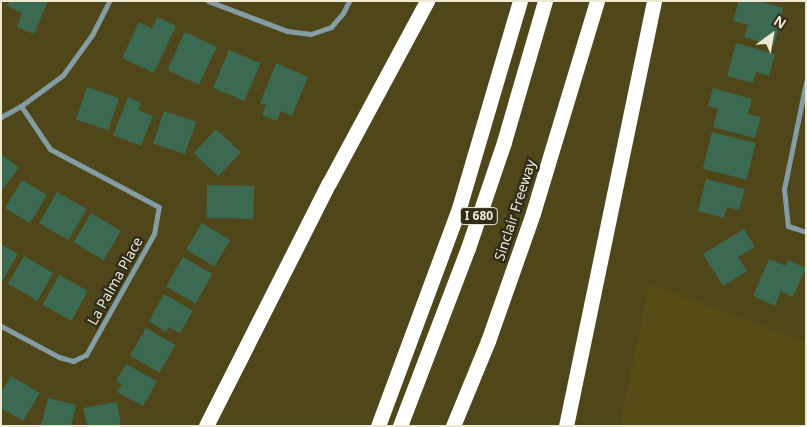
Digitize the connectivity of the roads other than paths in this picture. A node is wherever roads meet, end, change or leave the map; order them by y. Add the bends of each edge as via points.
1 (109, 1) edge
2 (208, 1) edge
3 (349, 1) edge
4 (427, 1) edge
5 (520, 1) edge
6 (544, 1) edge
7 (598, 1) edge
8 (654, 1) edge
9 (806, 82) edge
10 (21, 106) junction
11 (1, 117) edge
12 (806, 232) edge
13 (1, 326) edge
14 (206, 425) edge
15 (378, 426) edge
16 (400, 426) edge
17 (453, 426) edge
18 (566, 426) edge

1 - 10 street via 92,35 63,75
2 - 3 street via 286,31 311,34 331,28
4 - 14 highway via 329,183
5 - 15 highway, I 680 via 459,208
6 - 16 highway, I 680 via 504,142 468,248
7 - 17 highway, Sinclair Freeway via 532,213 488,340
8 - 18 highway
9 - 12 street via 784,189 788,226
10 - 11 street
10 - 13 street, La Palma Place via 50,149 158,207 154,234 86,355 73,361 59,357

